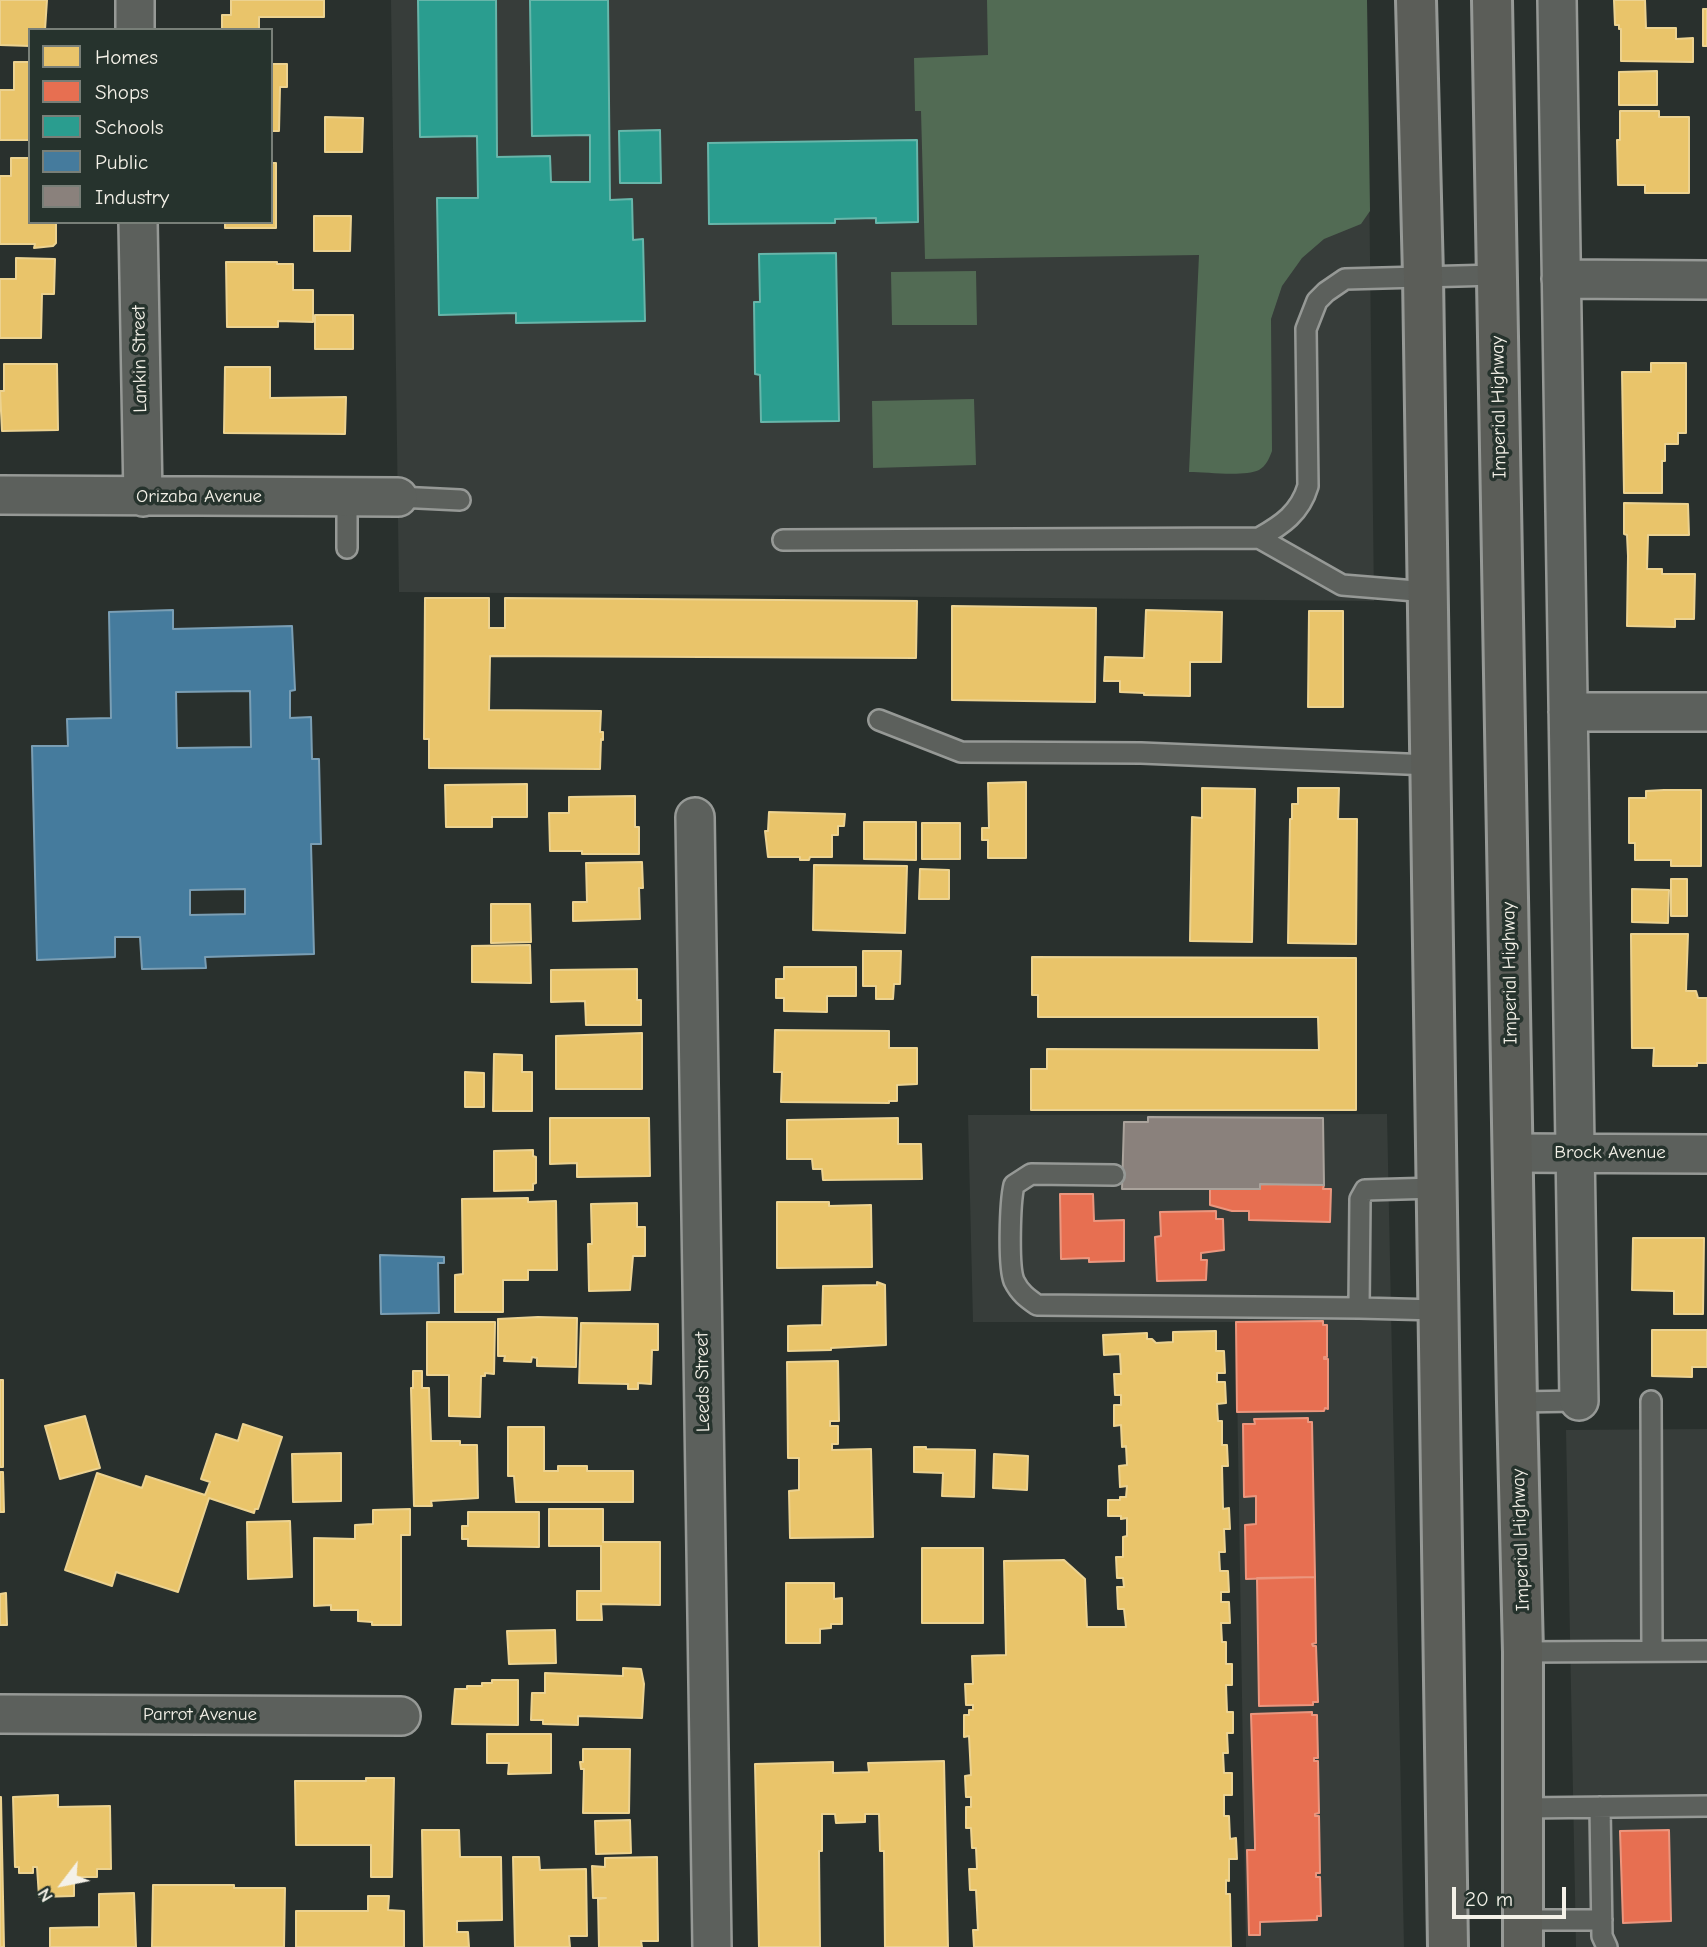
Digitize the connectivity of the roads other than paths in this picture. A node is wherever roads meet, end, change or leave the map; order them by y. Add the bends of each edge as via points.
1 (135, 0) edge
2 (1416, 0) edge
3 (1492, 0) edge
4 (1556, 0) edge
5 (135, 28) edge
6 (138, 224) edge
7 (1496, 275) junction
8 (1423, 276) junction
9 (1561, 279) junction
10 (1707, 280) edge
11 (0, 495) edge
12 (143, 497) junction
13 (347, 497) junction
14 (398, 497) joint
15 (460, 500) dead end
16 (1259, 538) junction
17 (783, 540) dead end
18 (347, 548) dead end
19 (1428, 592) junction
20 (1568, 712) junction
21 (1707, 712) edge
22 (878, 720) dead end
23 (1430, 765) junction
24 (695, 817) dead end
25 (1514, 1153) junction
26 (1574, 1153) junction
27 (1707, 1154) edge
28 (1114, 1175) dead end
29 (1436, 1188) junction
30 (1359, 1308) junction
31 (1438, 1310) junction
32 (1579, 1401) joint
33 (1651, 1401) dead end
34 (1517, 1402) junction
35 (1652, 1651) junction
36 (1707, 1651) edge
37 (1524, 1652) junction
38 (0, 1714) edge
39 (401, 1716) dead end
40 (1707, 1805) edge
41 (1600, 1807) junction
42 (1523, 1808) junction
43 (1602, 1920) junction
44 (1522, 1934) edge
45 (712, 1947) edge
46 (1448, 1947) edge
47 (1607, 1947) edge

1 - 5 street
2 - 8 main road
3 - 7 main road, Imperial Highway
4 - 9 street
6 - 12 street, Lankin Street
7 - 8 lane
7 - 25 main road, Imperial Highway
8 - 16 lane via 1345,279 1317,301 1306,329 1308,486 1299,508
8 - 19 main road
9 - 10 street
9 - 20 street
11 - 12 street, Orizaba Avenue
12 - 13 street, Orizaba Avenue
13 - 14 street, Orizaba Avenue
13 - 18 lane
14 - 15 lane
16 - 17 lane
16 - 19 lane via 1342,585
19 - 23 main road
20 - 21 street
20 - 26 street
22 - 23 lane via 961,752 1142,753
23 - 29 main road
24 - 45 street, Leeds Street
25 - 26 street, Brock Avenue
25 - 34 main road, Imperial Highway
26 - 27 street, Brock Avenue
26 - 32 street
28 - 30 lane via 1031,1174 1014,1185 1010,1200 1013,1278 1022,1295 1037,1305
29 - 30 lane via 1365,1190 1360,1199
29 - 31 main road
30 - 31 lane
31 - 46 main road
32 - 34 lane
33 - 35 lane
34 - 37 main road, Imperial Highway
35 - 36 lane
35 - 37 lane
37 - 42 main road, Imperial Highway
38 - 39 street, Parrot Avenue
40 - 41 lane
41 - 42 lane
41 - 43 lane
42 - 44 main road, Imperial Highway
43 - 44 lane
43 - 47 lane

